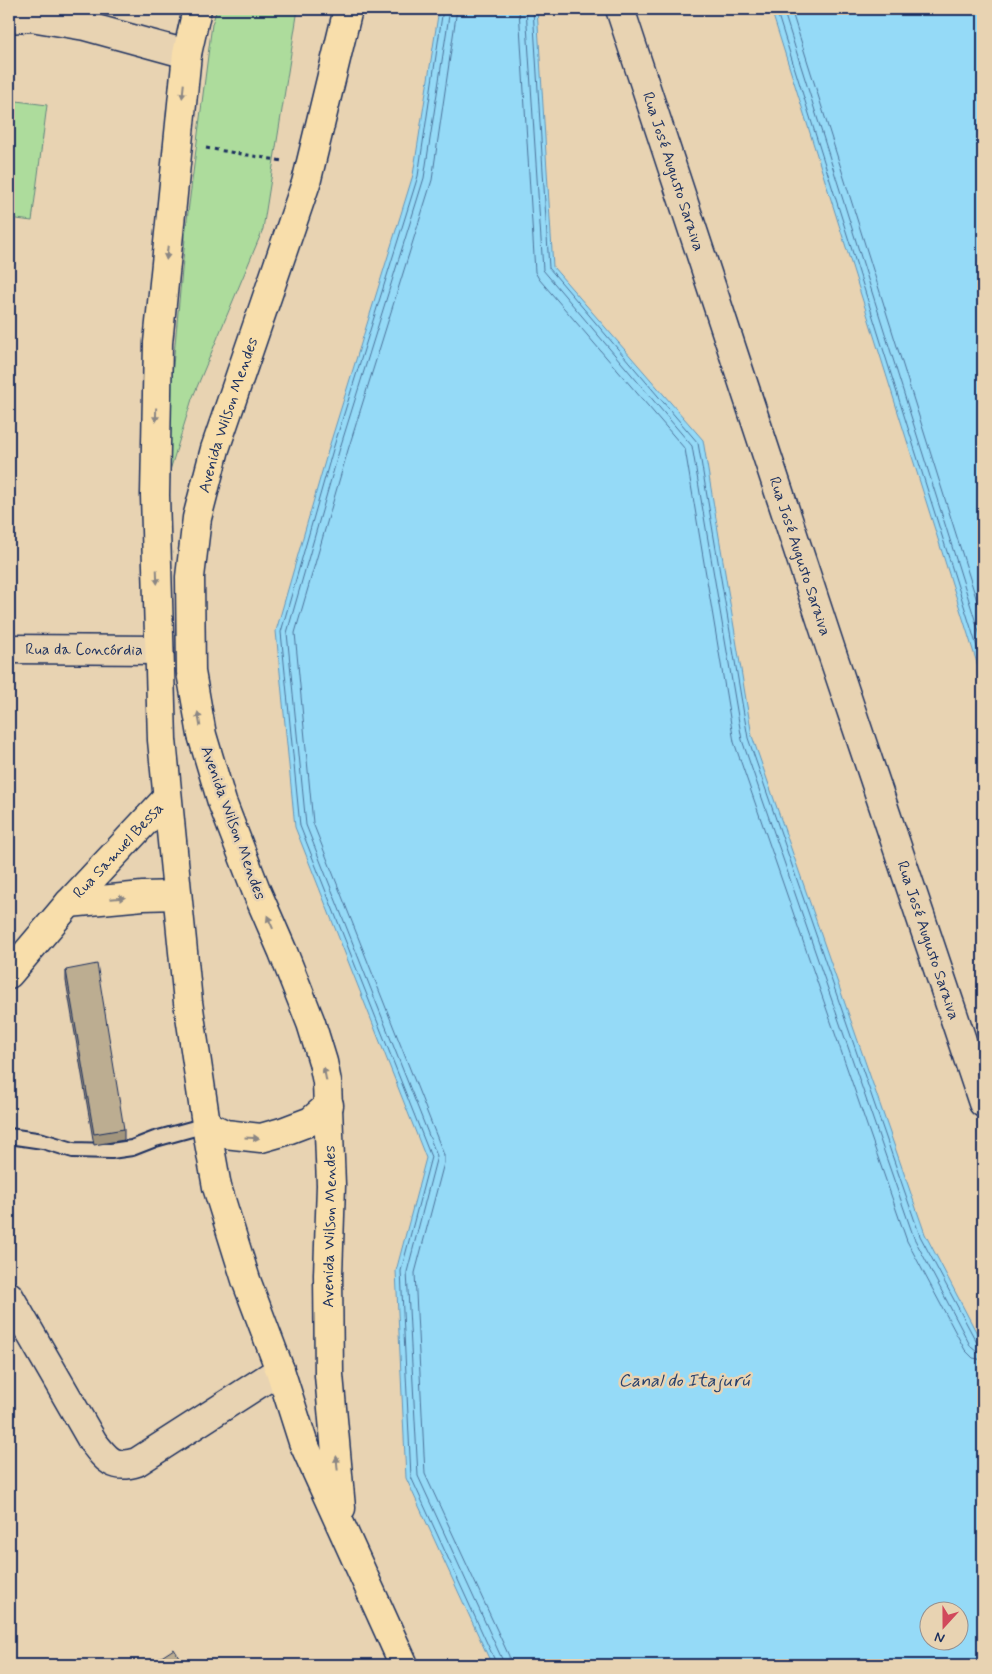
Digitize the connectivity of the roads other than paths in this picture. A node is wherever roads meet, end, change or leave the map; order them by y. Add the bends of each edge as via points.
1 (197, 9) edge
2 (620, 9) edge
3 (348, 10) edge
4 (9, 18) edge
5 (187, 54) junction
6 (9, 649) edge
7 (159, 650) junction
8 (168, 798) junction
9 (177, 895) junction
10 (69, 903) junction
11 (9, 974) edge
12 (983, 1103) edge
13 (328, 1104) junction
14 (206, 1125) junction
15 (9, 1136) edge
16 (9, 1296) edge
17 (280, 1370) junction
18 (343, 1529) junction
19 (404, 1665) edge

1 - 5 main road, Avenida Wilson Mendes
2 - 12 street, Rua José Augusto Saraiva
13 -> 3 main road, Avenida Wilson Mendes via 323,1062 311,1023 222,802 202,735 191,672 190,577 196,518 215,449 310,165
4 - 5 street via 31,17 85,26
5 -> 7 main road, Avenida Wilson Mendes via 158,343 155,495
6 - 7 street, Rua da Concórdia
7 - 8 main road, Avenida Wilson Mendes
8 - 9 main road, Avenida Wilson Mendes
8 - 10 main road, Rua Samuel Bessa
10 -> 9 main road, Rua Samuel Bessa
9 - 14 main road, Avenida Wilson Mendes
10 - 11 main road, Rua Samuel Bessa
14 -> 13 main road via 225,1134 261,1138 312,1121
18 -> 13 main road, Avenida Wilson Mendes via 329,1375 331,1185
14 - 15 lane via 132,1148 111,1151 73,1150
14 - 17 main road, Avenida Wilson Mendes via 218,1187 246,1280
16 - 17 street via 93,1442 108,1461 120,1465 137,1462
17 - 18 main road, Avenida Wilson Mendes via 303,1442
18 - 19 main road, Avenida Wilson Mendes

